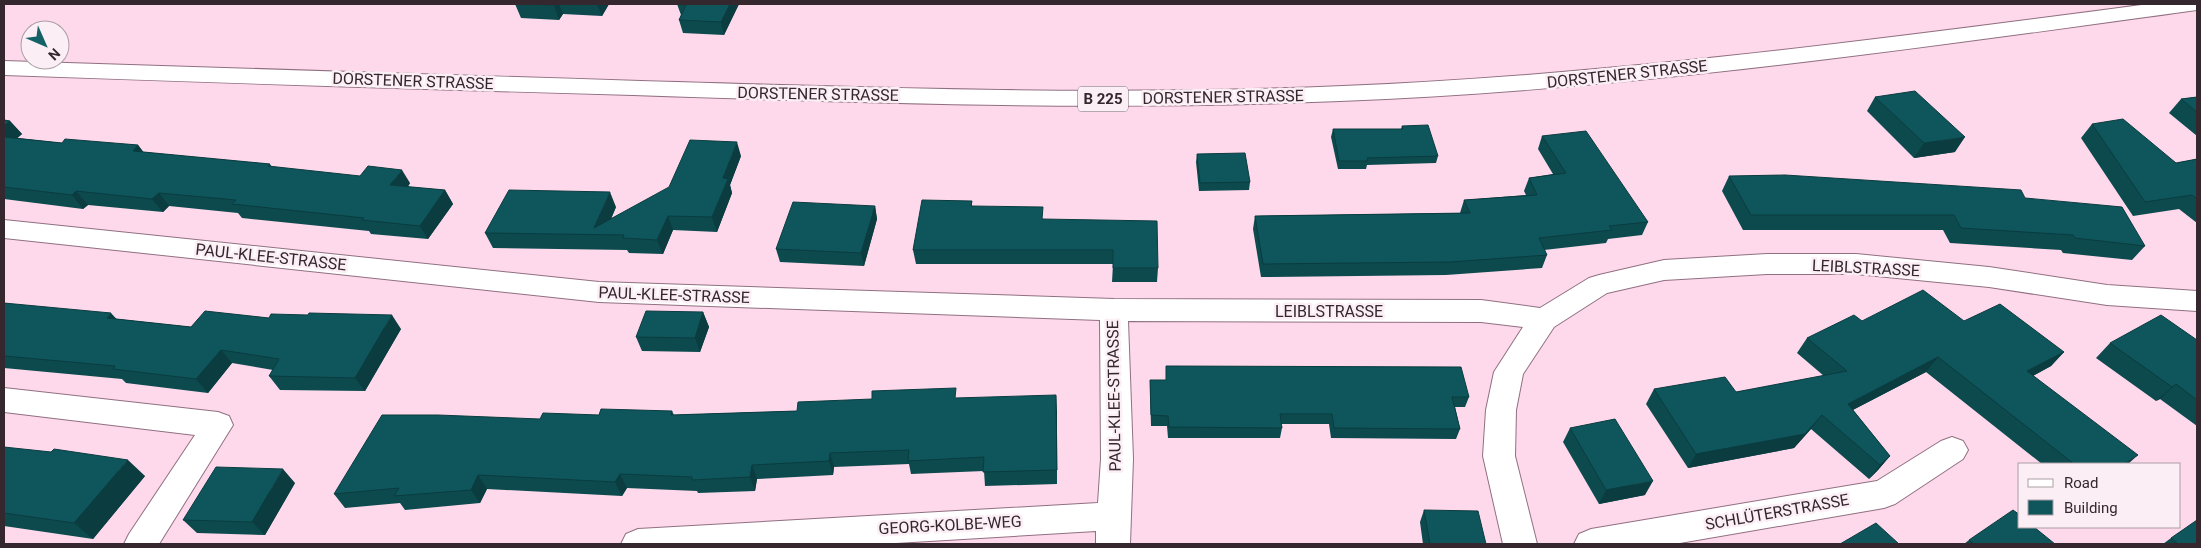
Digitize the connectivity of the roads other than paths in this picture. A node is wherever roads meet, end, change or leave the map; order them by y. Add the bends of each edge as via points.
1 (2197, 4) edge
2 (4, 68) edge
3 (4, 229) edge
4 (2197, 301) edge
5 (1114, 310) junction
6 (1544, 319) junction
7 (4, 400) edge
8 (1952, 450) dead end
9 (1113, 530) edge
10 (141, 544) edge
11 (638, 544) edge
12 (1520, 544) edge
13 (1591, 544) edge

1 - 2 street, DORSTENER STRASSE / B 225 via 1825,53 1659,71 1494,86 1343,94 986,98
3 - 5 street, PAUL-KLEE-STRASSE via 599,292
4 - 6 street, LEIBLSTRASSE via 2107,296 1989,277 1856,264 1767,264 1664,270 1599,285
5 - 6 street, LEIBLSTRASSE via 1481,311
5 - 9 street, PAUL-KLEE-STRASSE via 1117,459
6 - 12 street, LEIBLSTRASSE via 1509,372 1500,410 1499,456
7 - 10 street via 218,425
8 - 13 street, SCHLÜTERSTRASSE via 1884,494
9 - 11 street, GEORG-KOLBE-WEG

